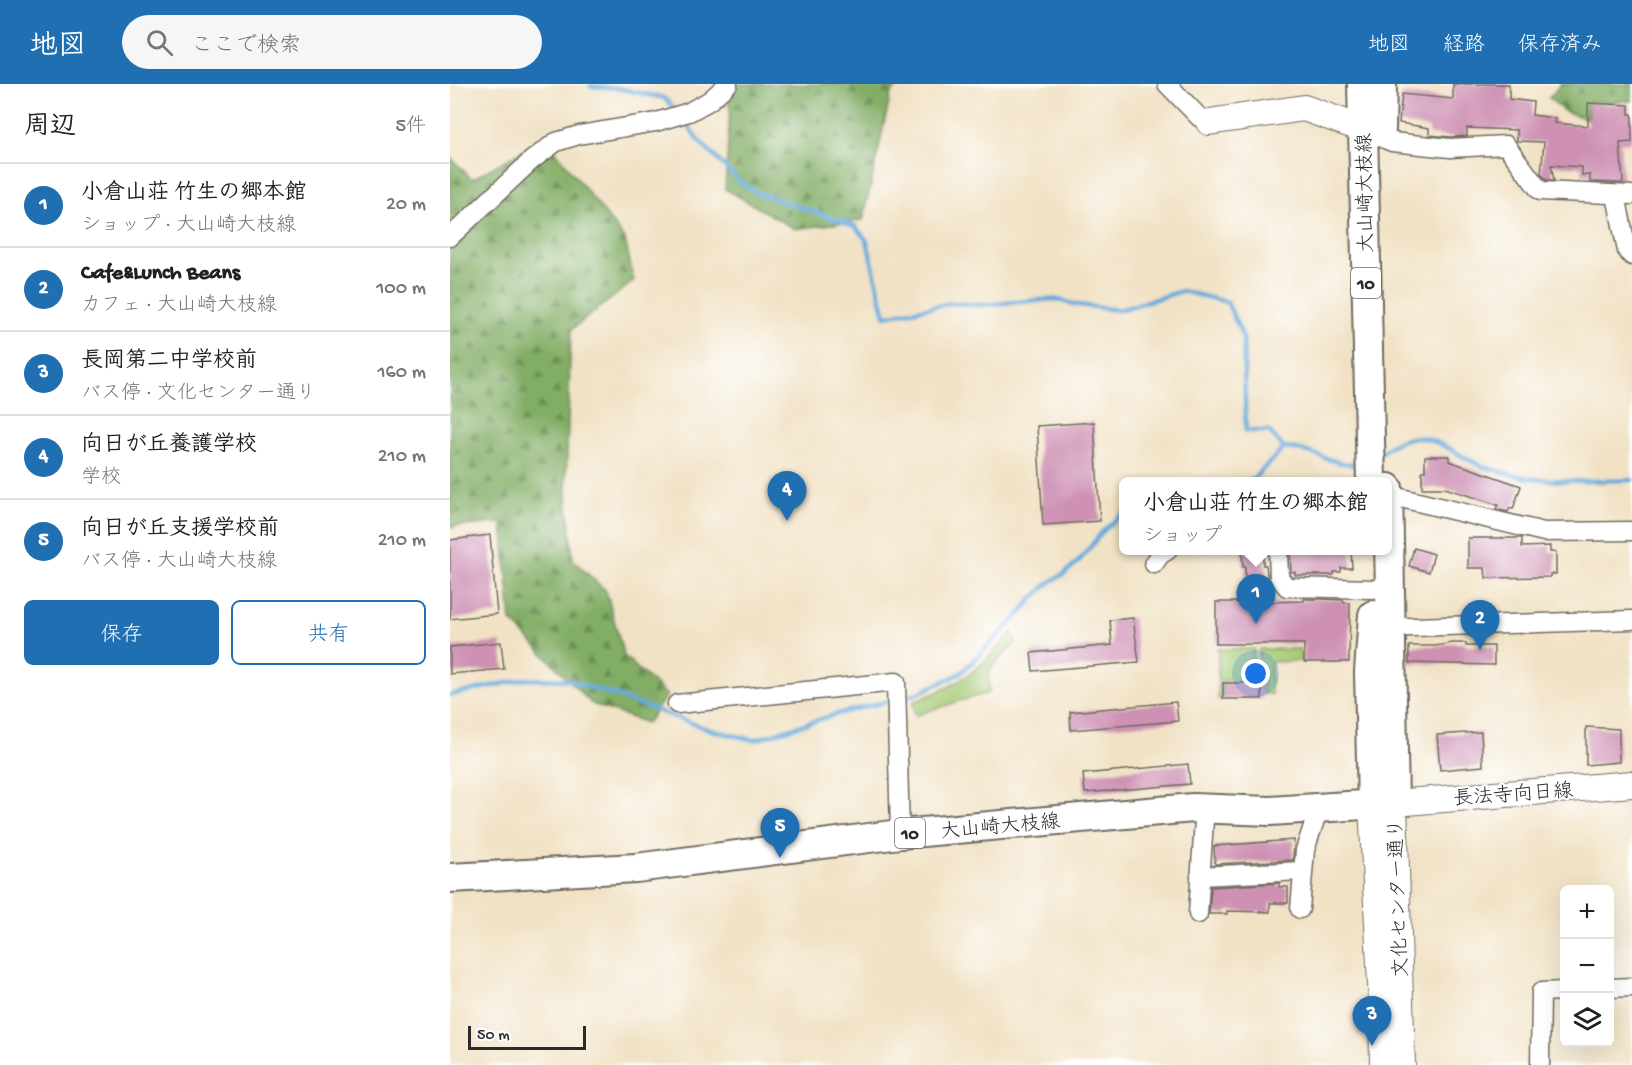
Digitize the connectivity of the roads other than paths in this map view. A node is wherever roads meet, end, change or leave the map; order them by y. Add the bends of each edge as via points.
1 (728, 84) edge
2 (1167, 84) edge
3 (1362, 84) edge
4 (1382, 84) edge
5 (1209, 122) joint
6 (1372, 133) junction
7 (1624, 195) edge
8 (450, 237) edge
9 (1632, 256) edge
10 (1371, 477) edge
11 (1388, 477) edge
12 (1392, 498) edge
13 (1632, 531) edge
14 (1160, 555) edge
15 (1278, 555) edge
16 (1373, 555) edge
17 (1385, 555) edge
18 (1154, 564) dead end
19 (1374, 589) junction
20 (1632, 620) edge
21 (1382, 627) junction
22 (677, 704) dead end
23 (1632, 784) edge
24 (1383, 804) junction
25 (1207, 807) junction
26 (1319, 808) junction
27 (900, 834) junction
28 (1302, 871) junction
29 (1200, 876) junction
30 (450, 878) edge
31 (1300, 909) dead end
32 (1198, 914) dead end
33 (1632, 987) edge
34 (1614, 988) edge
35 (1560, 991) edge
36 (1383, 1065) edge
37 (1402, 1065) edge
38 (1540, 1065) edge

1 - 8 street via 689,112 556,142
2 - 5 street via 1199,117
3 - 6 main road, 大山崎大枝線 / 10
4 - 6 main road, 大山崎大枝線 / 10
5 - 6 street via 1304,108
6 - 7 street via 1392,142 1450,148 1506,145 1540,191
6 - 10 main road, 大山崎大枝線 / 10
6 - 11 main road, 大山崎大枝線 / 10
7 - 9 street via 1627,251
12 - 13 street via 1544,532
14 - 18 street
15 - 19 street via 1279,577 1287,587
16 - 19 main road
17 - 21 main road
19 - 21 main road
20 - 21 street
21 - 24 main road via 1369,672
22 - 27 street via 896,682
23 - 24 street, 長法寺向日線
24 - 26 main road, 大山崎大枝線 / 10
24 - 36 street, 文化センター通り
24 - 37 street, 文化センター通り
25 - 26 main road, 大山崎大枝線 / 10 via 1270,811
25 - 27 main road, 大山崎大枝線 / 10
25 - 29 street
26 - 28 street
27 - 30 main road, 大山崎大枝線 / 10 via 636,868
28 - 29 street
28 - 31 street
29 - 32 street
33 - 34 street
35 - 38 street via 1541,992

